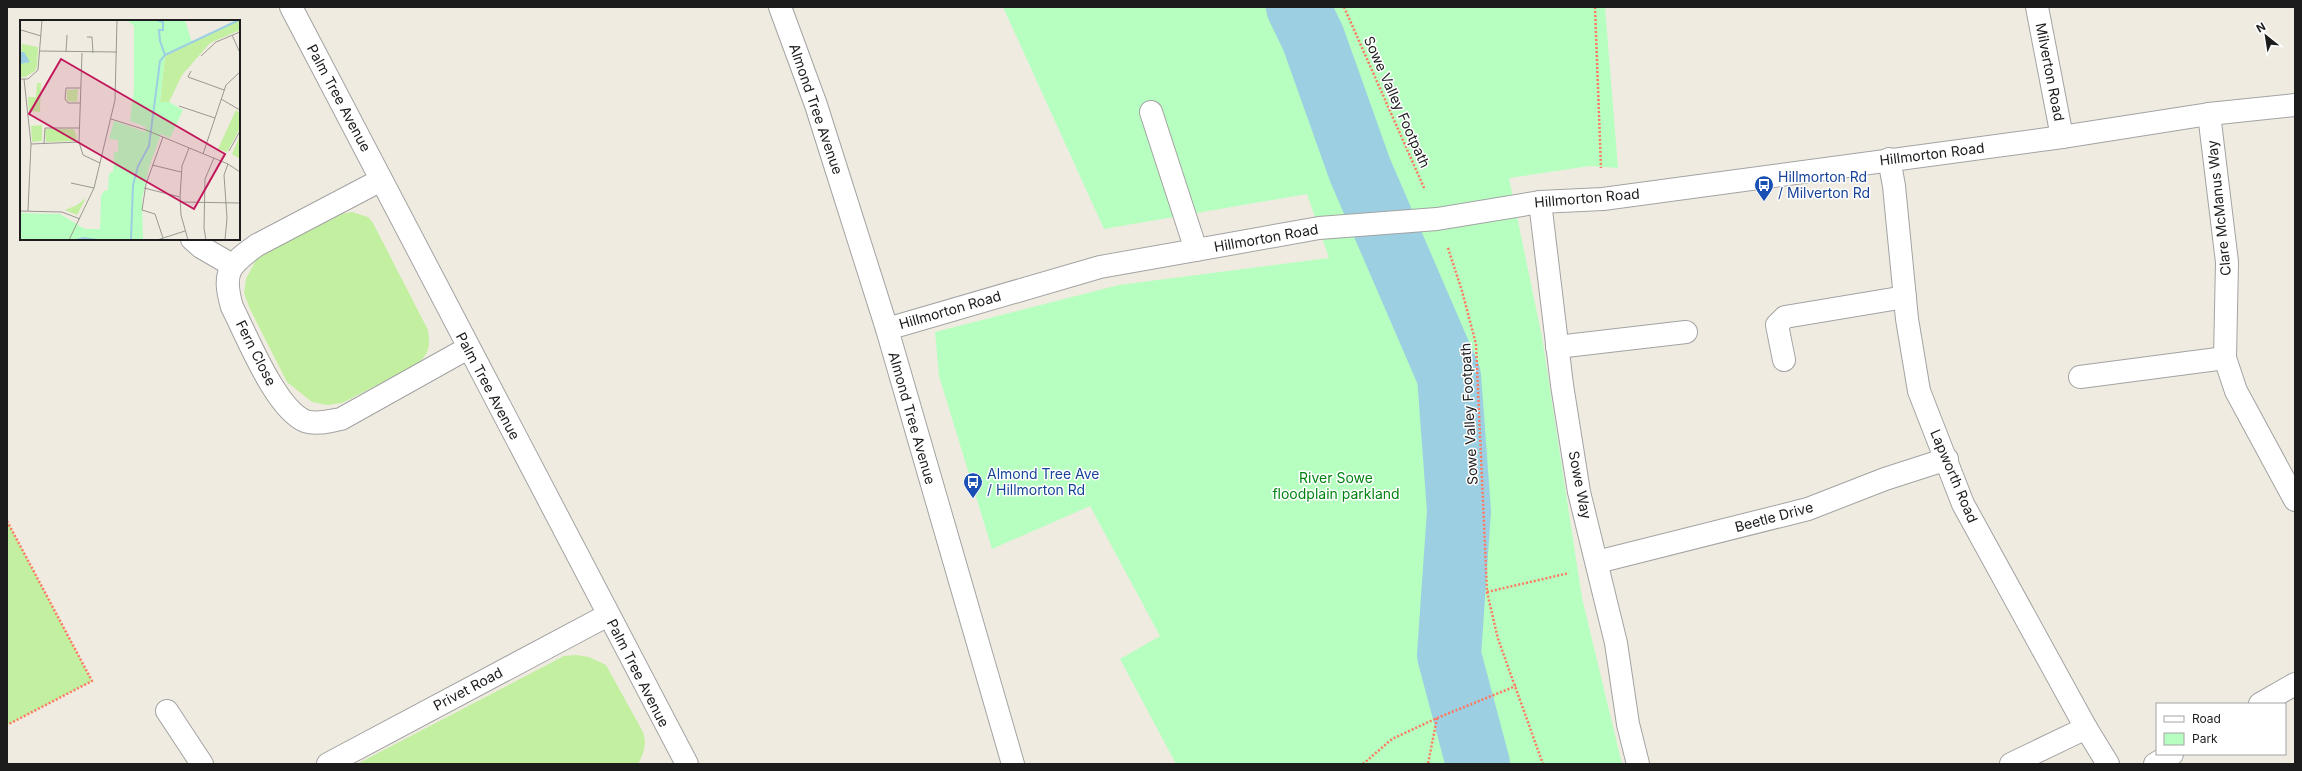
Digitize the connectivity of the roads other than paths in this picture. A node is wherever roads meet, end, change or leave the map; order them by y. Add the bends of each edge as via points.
1 (291, 7) edge
2 (780, 7) edge
3 (2037, 7) edge
4 (2295, 105) edge
5 (1151, 112) dead end
6 (2209, 114) junction
7 (2062, 137) junction
8 (1889, 159) junction
9 (381, 180) junction
10 (1540, 202) junction
11 (193, 240) edge
12 (1196, 250) junction
13 (232, 265) junction
14 (1905, 298) junction
15 (886, 329) junction
16 (1686, 332) dead end
17 (1558, 347) junction
18 (468, 348) junction
19 (2225, 358) junction
20 (1784, 360) dead end
21 (2080, 377) dead end
22 (1947, 459) junction
23 (2295, 500) edge
24 (1597, 562) junction
25 (608, 615) junction
26 (2295, 684) edge
27 (2262, 703) edge
28 (167, 711) dead end
29 (2086, 728) junction
30 (2170, 755) edge
31 (683, 763) edge
32 (202, 764) edge
33 (328, 764) edge
34 (1013, 764) edge
35 (1638, 764) edge
36 (2011, 764) edge
37 (2108, 764) edge
38 (2155, 764) edge

1 - 9 street, Palm Tree Avenue
2 - 15 street, Almond Tree Avenue via 816,105
3 - 7 street, Milverton Road
4 - 6 street, Hillmorton Road
5 - 12 street
6 - 7 street, Hillmorton Road
6 - 19 street, Clare McManus Way via 2227,262
7 - 8 street, Hillmorton Road
8 - 10 street, Hillmorton Road via 1603,199
8 - 14 street, Lapworth Road
9 - 13 street via 257,245
9 - 18 street, Palm Tree Avenue
10 - 12 street, Hillmorton Road via 1437,219 1319,228
10 - 17 street, Sowe Way
11 - 13 street
12 - 15 street, Hillmorton Road via 1100,267
13 - 18 street, Fern Close via 228,272 228,291 232,306 279,398 290,412 306,421 322,423 341,419
14 - 20 street via 1784,317 1777,325
14 - 22 street, Lapworth Road via 1919,390
15 - 34 street, Almond Tree Avenue
16 - 17 street
17 - 24 street, Sowe Way via 1579,492
18 - 25 street, Palm Tree Avenue
19 - 21 street
19 - 23 street, Clare McManus Way via 2236,390
22 - 24 street, Beetle Drive via 1885,479 1808,509
22 - 29 street, Lapworth Road via 1963,504
24 - 35 street, Sowe Way via 1616,643 1628,724
25 - 31 street, Palm Tree Avenue
25 - 33 street, Privet Road
26 - 27 street
28 - 32 street
29 - 36 street
29 - 37 street, Lapworth Road
30 - 38 street

